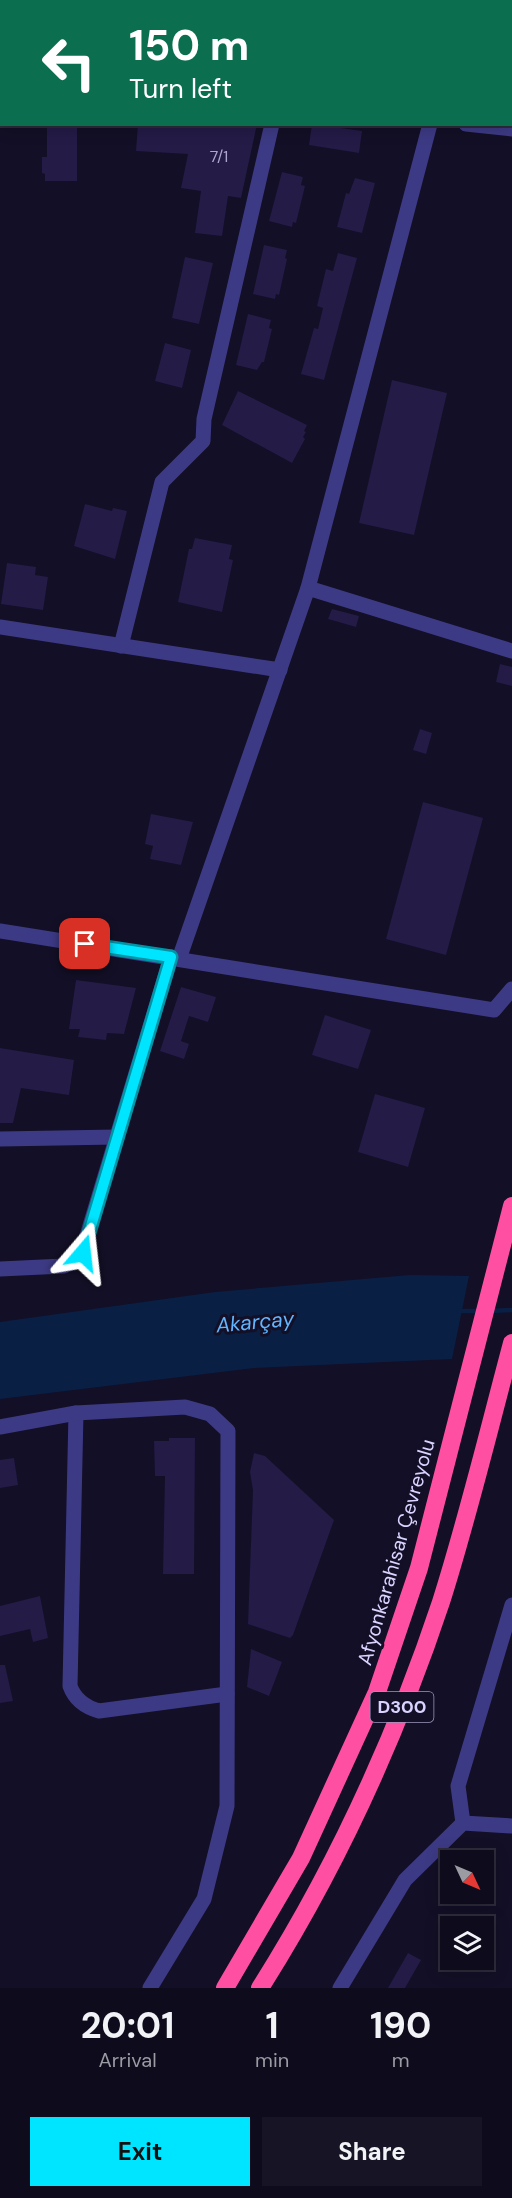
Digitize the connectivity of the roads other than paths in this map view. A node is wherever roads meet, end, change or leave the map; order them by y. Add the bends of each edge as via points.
1 (272, 126) edge
2 (429, 126) edge
3 (484, 126) edge
4 (512, 129) edge
5 (308, 588) junction
6 (0, 627) edge
7 (121, 646) junction
8 (512, 651) edge
9 (280, 670) junction
10 (0, 931) edge
11 (175, 958) junction
12 (512, 989) edge
13 (117, 1137) junction
14 (0, 1139) edge
15 (512, 1206) edge
16 (0, 1269) edge
17 (512, 1343) edge
18 (76, 1413) junction
19 (0, 1426) edge
20 (512, 1605) edge
21 (227, 1694) junction
22 (463, 1823) junction
23 (512, 1826) edge
24 (150, 1988) edge
25 (225, 1988) edge
26 (260, 1988) edge
27 (340, 1988) edge

1 - 7 street via 204,419 203,441 162,482
2 - 5 street
3 - 4 street
5 - 8 street
5 - 9 street
6 - 7 street
7 - 9 street
9 - 11 street
10 - 11 street
11 - 12 street via 494,1010
11 - 13 street
13 - 14 street
13 - 16 street via 80,1259 64,1266
15 - 25 highway, Afyonkarahisar Çevreyolu / D300 via 419,1568 377,1692 301,1858
17 - 26 highway, D300 via 441,1600 409,1692 323,1880
18 - 19 street
18 - 21 street via 194,1407 210,1414 228,1431
18 - 21 street via 72,1692 86,1706 99,1711
20 - 22 street via 459,1786
21 - 24 street via 227,1806 204,1899
22 - 23 street
22 - 27 street via 405,1880

